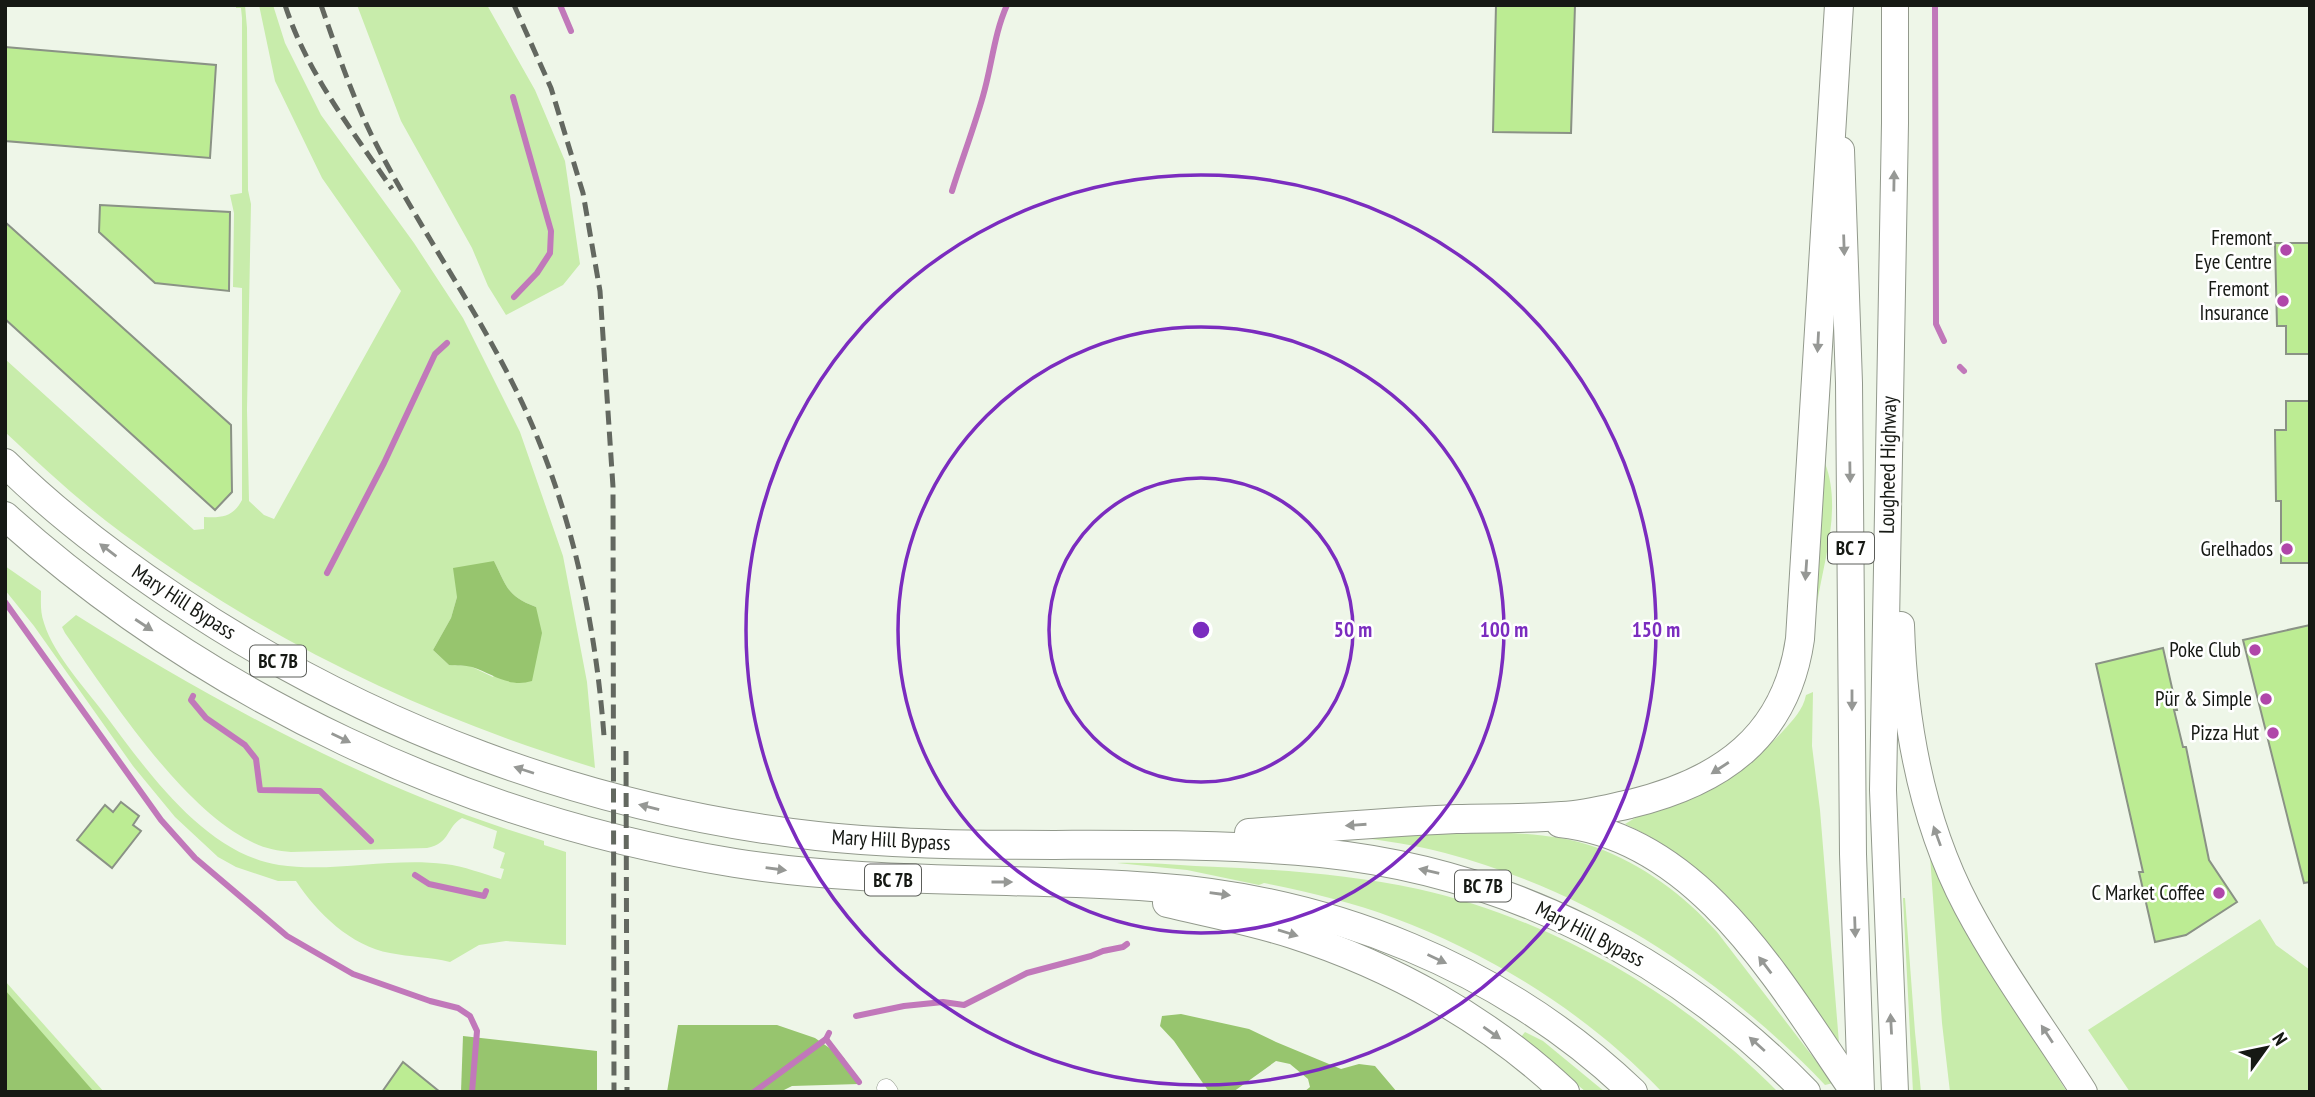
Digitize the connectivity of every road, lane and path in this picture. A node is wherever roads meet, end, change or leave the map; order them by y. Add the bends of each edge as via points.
1 (1840, 5) edge
2 (1895, 5) edge
3 (1891, 322) junction
4 (5, 463) edge
5 (5, 516) edge
6 (1522, 819) junction
7 (1099, 846) junction
8 (1079, 884) junction
9 (1565, 1092) edge
10 (1633, 1092) edge
11 (1806, 1092) edge
12 (1855, 1092) edge
13 (1861, 1092) edge
14 (1895, 1092) edge
15 (2084, 1092) edge

1 -> 6 highway via 1804,604 1797,660 1786,694 1748,748 1702,779 1590,813
1 -> 13 main road, Lougheed Highway / BC 7
3 -> 2 main road, Lougheed Highway / BC 7
14 -> 3 main road, Lougheed Highway / BC 7 via 1883,790
15 -> 3 main road via 1967,907 1924,798 1908,713 1901,630
7 -> 4 highway, Mary Hill Bypass / BC 7B via 890,841 743,826 654,809 482,757 391,720 215,625 107,550
5 -> 8 highway, Mary Hill Bypass / BC 7B via 117,607 282,710 372,754 469,793 571,827 735,863 887,880
6 -> 7 highway via 1385,823
12 -> 6 highway via 1746,940 1680,872 1643,849 1596,831
11 -> 7 highway, Mary Hill Bypass / BC 7B via 1752,1039 1657,968 1566,919 1478,884 1400,865 1321,853
8 -> 9 highway via 1292,934 1352,956 1418,987 1469,1018
8 -> 10 highway, Mary Hill Bypass / BC 7B via 1156,887 1244,898 1320,915 1395,940 1463,972 1533,1013

